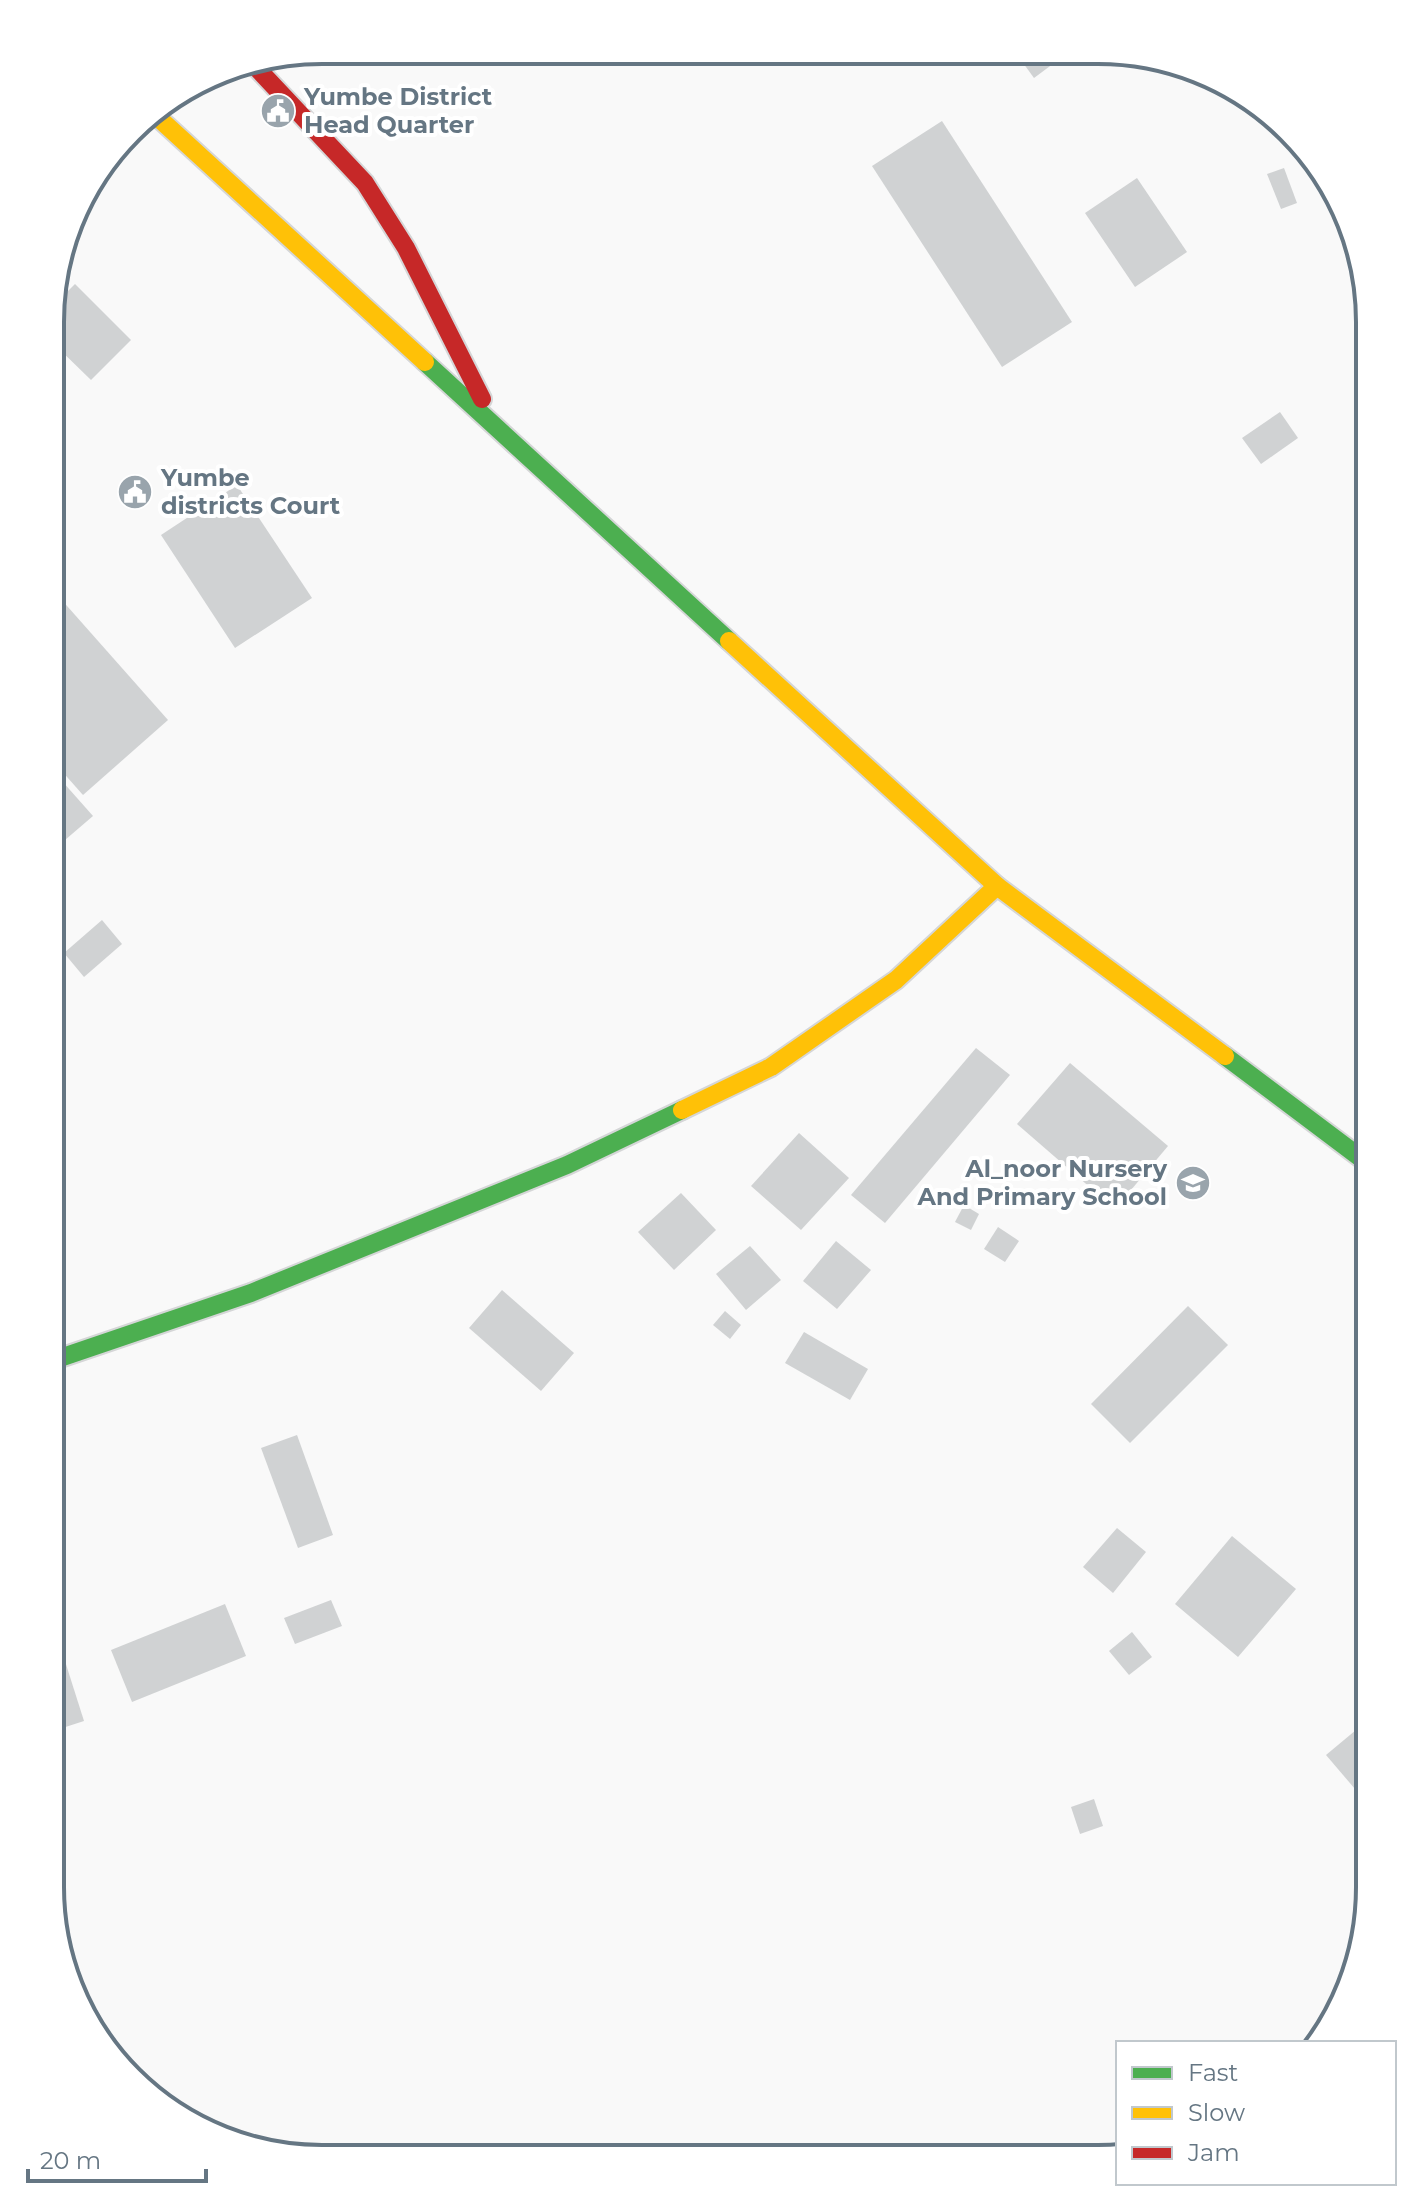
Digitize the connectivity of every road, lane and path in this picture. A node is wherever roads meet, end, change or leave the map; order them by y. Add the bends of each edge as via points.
1 (261, 72) edge
2 (162, 121) edge
3 (496, 425) junction
4 (997, 886) junction
5 (1355, 1154) edge
6 (64, 1357) edge

1 - 3 main road via 365,183 406,248
2 - 3 main road
3 - 4 main road
4 - 5 main road
4 - 6 main road via 896,980 771,1067 567,1165 251,1293

